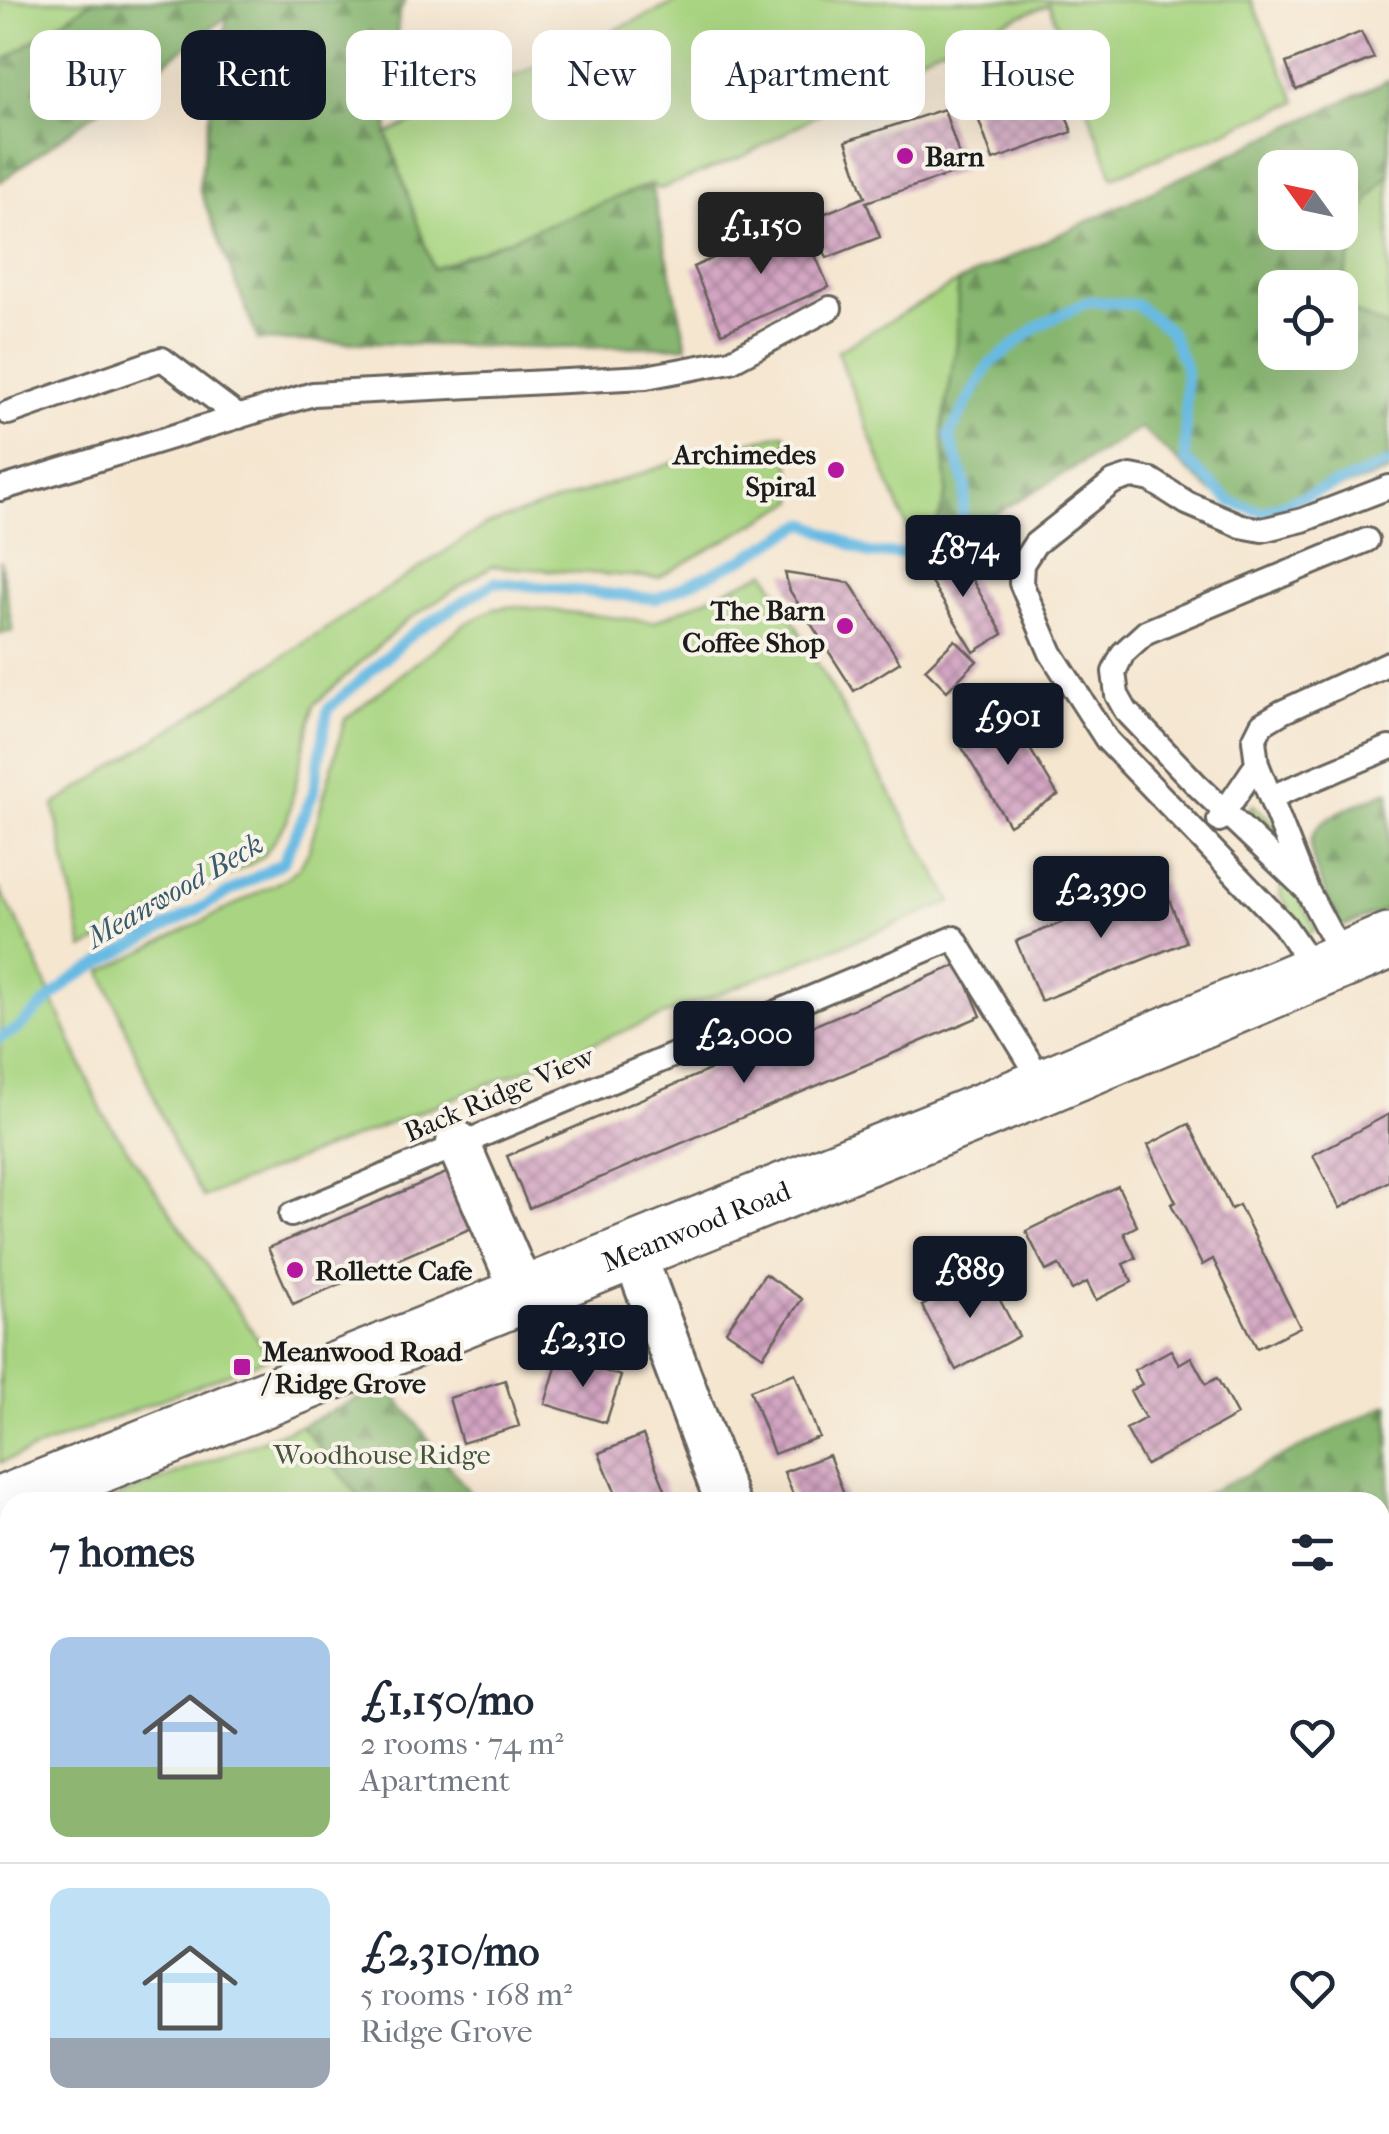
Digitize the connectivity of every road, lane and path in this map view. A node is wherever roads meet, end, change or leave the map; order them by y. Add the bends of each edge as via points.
1 (830, 308) dead end
2 (8, 413) dead end
3 (239, 417) junction
4 (1389, 487) edge
5 (0, 489) edge
6 (1367, 540) dead end
7 (1389, 663) edge
8 (1389, 748) edge
9 (1257, 764) junction
10 (1271, 797) junction
11 (1225, 812) junction
12 (1205, 840) junction
13 (1308, 890) junction
14 (1350, 958) edge
15 (1045, 1086) junction
16 (458, 1143) junction
17 (290, 1215) dead end
18 (634, 1251) junction
19 (523, 1293) junction
20 (32, 1492) edge
21 (722, 1492) edge

1 - 3 lane via 731,361 646,378 314,394
2 - 3 lane via 162,360
3 - 5 lane
4 - 12 lane via 1262,530 1131,476 1113,482 1035,544 1022,564 1021,583 1051,654 1107,740
6 - 11 lane via 1146,632 1122,653 1114,672 1126,712
7 - 9 lane via 1262,724 1254,740
8 - 10 lane
9 - 10 lane
9 - 11 lane
10 - 13 lane
11 - 12 lane
11 - 13 lane
12 - 14 lane via 1284,925
13 - 14 lane
14 - 15 street, Meanwood Road
15 - 16 lane, Back Ridge View via 954,938
15 - 18 street, Meanwood Road
16 - 17 lane, Back Ridge View
16 - 19 street
18 - 19 street, Meanwood Road
18 - 21 street
19 - 20 street, Meanwood Road

